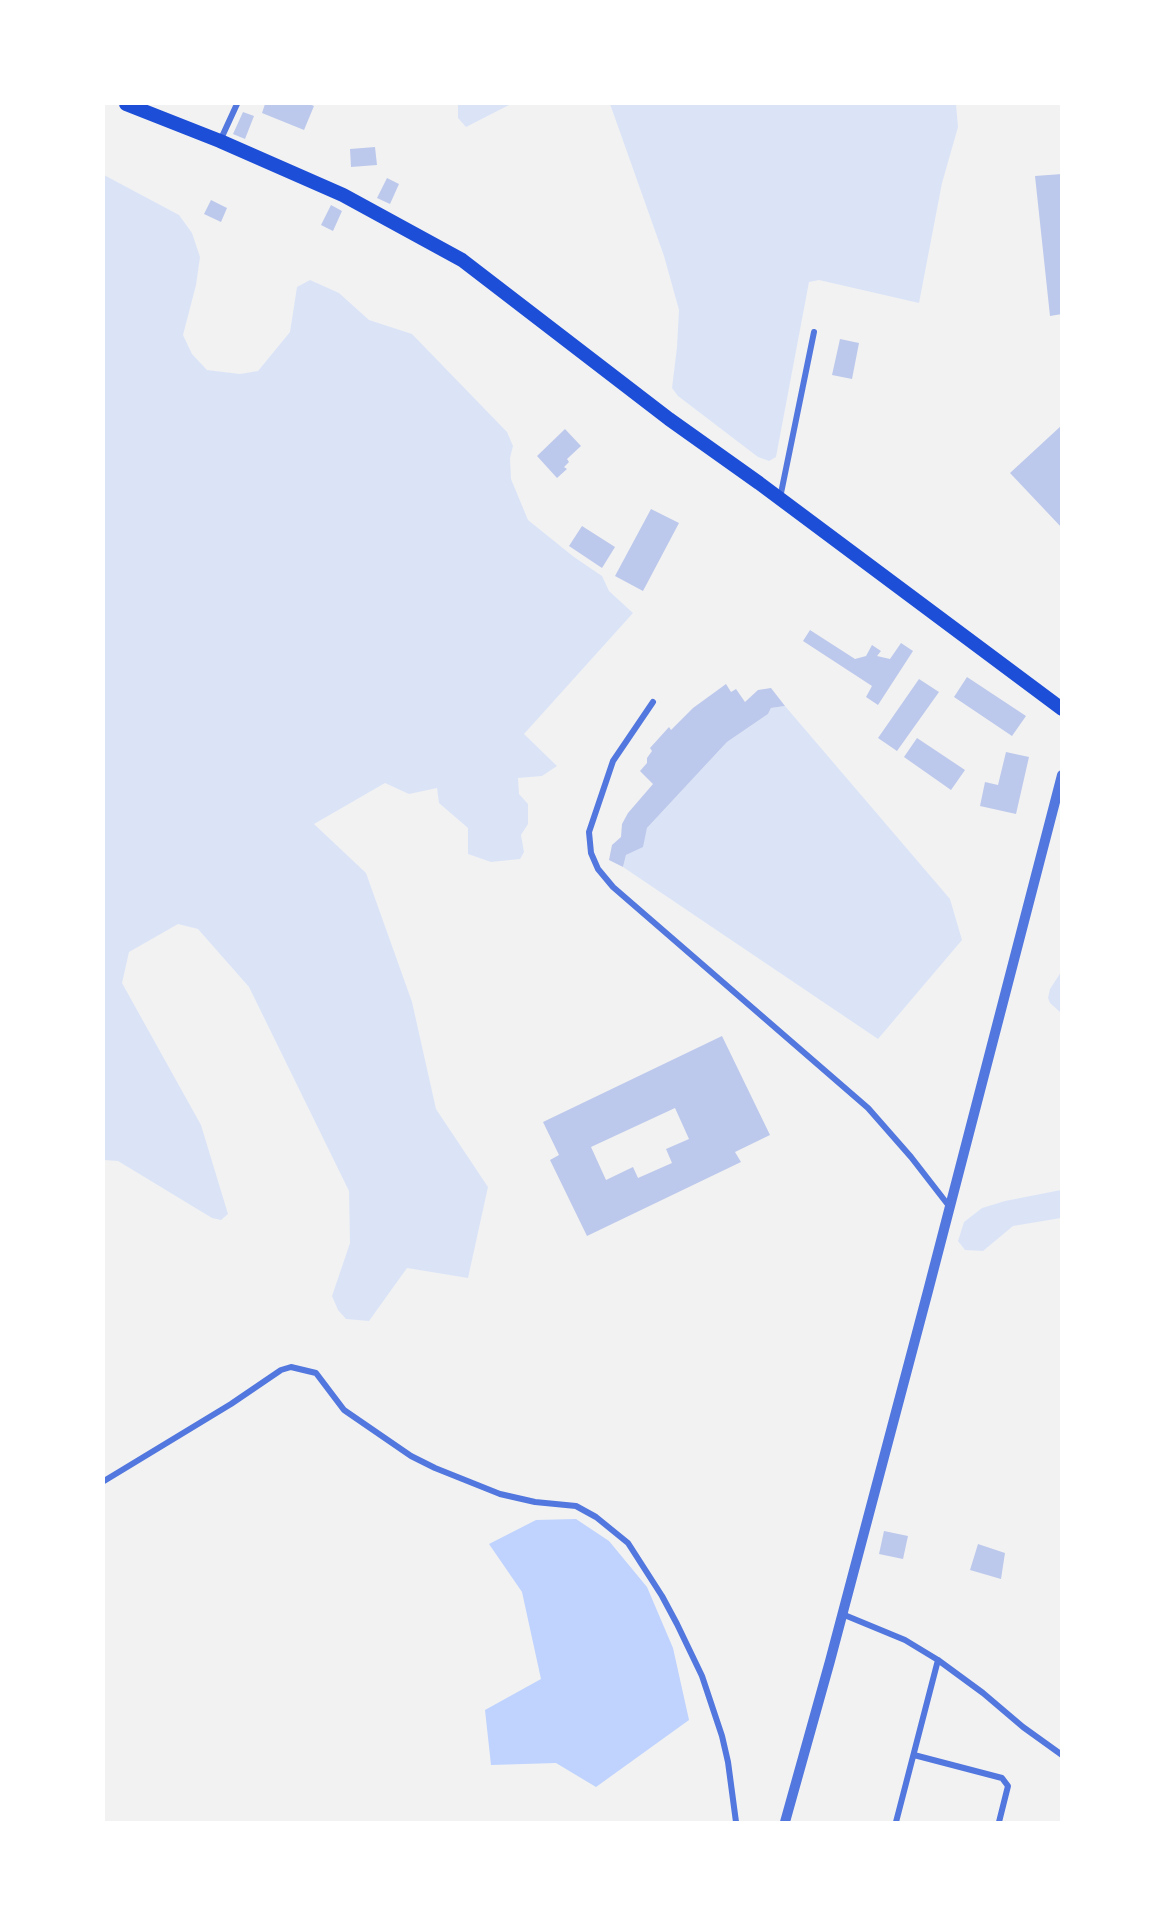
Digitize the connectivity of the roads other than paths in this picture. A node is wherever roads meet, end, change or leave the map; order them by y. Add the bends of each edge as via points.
1 (126, 104) edge
2 (237, 104) edge
3 (220, 141) junction
4 (814, 332) dead end
5 (780, 499) junction
6 (653, 702) dead end
7 (1062, 709) edge
8 (1062, 775) edge
9 (950, 1206) junction
10 (104, 1481) edge
11 (842, 1614) junction
12 (938, 1660) junction
13 (914, 1755) junction
14 (1062, 1755) edge
15 (736, 1822) edge
16 (785, 1822) edge
17 (896, 1822) edge
18 (999, 1822) edge

1 - 3 main road
2 - 3 street
3 - 5 main road via 343,195 462,260
4 - 5 street
5 - 7 main road
6 - 9 street via 613,761 589,832 591,853 598,869 613,887 868,1108
8 - 9 street
9 - 11 street
10 - 15 street via 291,1366 316,1373 344,1410 435,1468 500,1494 576,1506 628,1543 677,1623 702,1676 722,1736
11 - 12 street via 905,1640
11 - 16 street
12 - 13 street
12 - 14 street
13 - 17 street
13 - 18 street via 1002,1778 1008,1786

